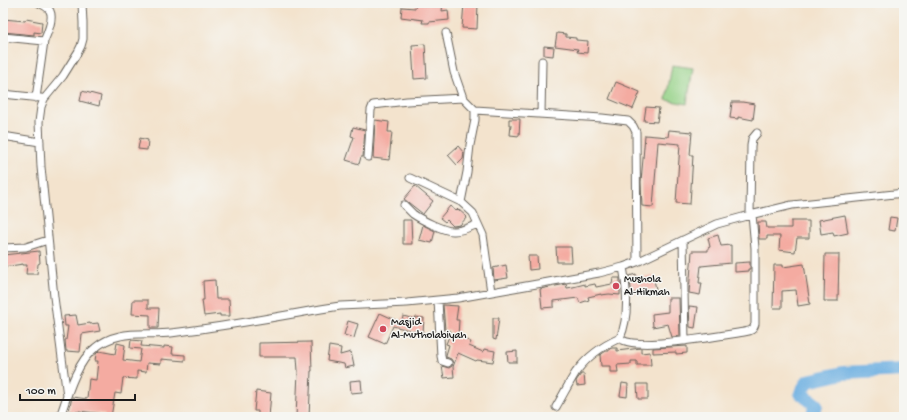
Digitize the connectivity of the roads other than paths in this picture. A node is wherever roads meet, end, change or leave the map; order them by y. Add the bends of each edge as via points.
1 (39, 3) edge
2 (82, 3) edge
3 (446, 33) dead end
4 (3, 37) edge
5 (44, 41) junction
6 (542, 61) dead end
7 (3, 94) edge
8 (40, 98) junction
9 (463, 98) junction
10 (475, 110) junction
11 (541, 114) junction
12 (758, 133) dead end
13 (3, 136) edge
14 (40, 142) junction
15 (368, 157) dead end
16 (410, 178) dead end
17 (904, 192) edge
18 (461, 202) junction
19 (404, 205) dead end
20 (752, 214) junction
21 (478, 224) junction
22 (48, 240) junction
23 (683, 240) junction
24 (3, 248) edge
25 (637, 262) junction
26 (623, 267) junction
27 (491, 292) junction
28 (438, 300) junction
29 (620, 338) junction
30 (685, 341) junction
31 (448, 363) dead end
32 (67, 396) junction
33 (556, 407) dead end
34 (60, 417) edge

1 - 5 street via 47,8 51,17
2 - 8 street via 81,46 66,70
3 - 9 street via 454,72
4 - 5 street
5 - 8 street
6 - 11 street
7 - 8 street
8 - 14 street
9 - 10 street
9 - 15 street via 372,105
10 - 11 street
10 - 18 street
11 - 25 street via 628,121 633,126 636,132
12 - 20 street via 750,146
13 - 14 street
14 - 22 street
16 - 18 street
17 - 20 street via 792,205
18 - 21 street via 473,213
19 - 21 street via 413,214 446,230 464,230
20 - 23 street via 717,224
20 - 30 street via 755,248 754,328 751,331
21 - 27 street via 483,235
22 - 24 street via 26,247
22 - 32 street
23 - 25 street
23 - 30 street
25 - 26 street
26 - 27 street
26 - 29 street via 626,314
27 - 28 street
28 - 31 street via 440,356 442,361
28 - 32 street via 340,306 184,331 113,337 87,355
29 - 30 street via 628,343 647,344
29 - 33 street via 596,352 577,371
32 - 34 street

